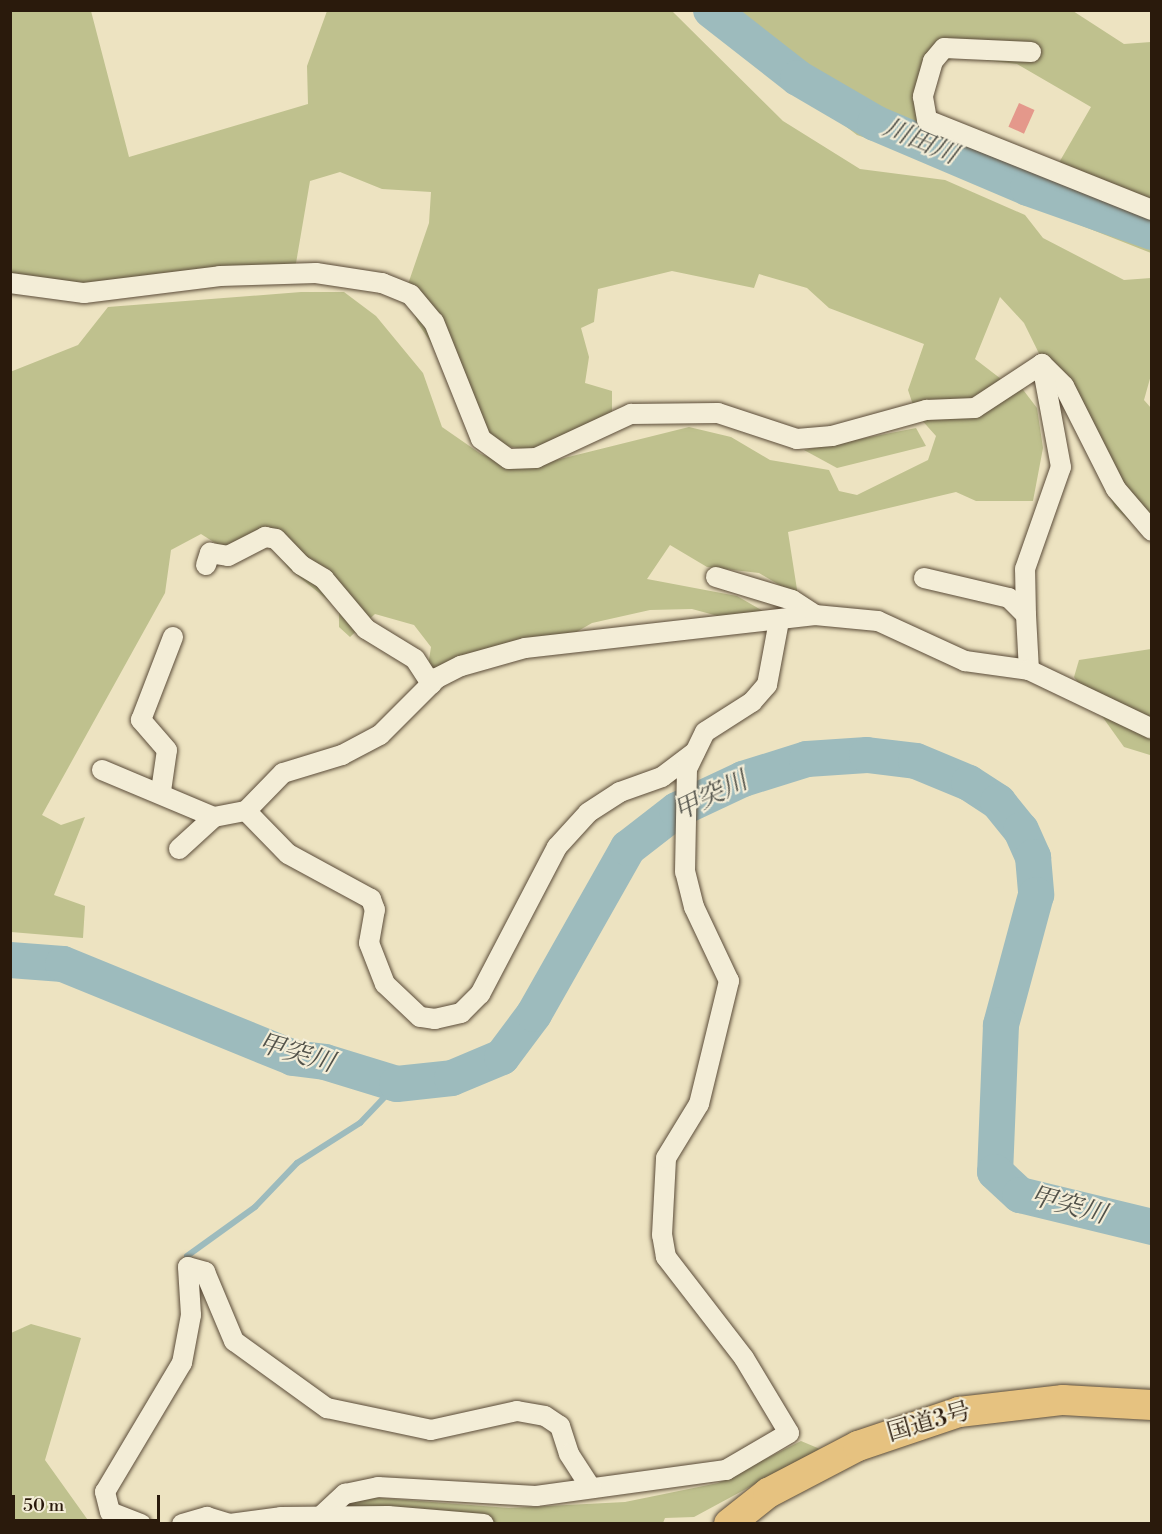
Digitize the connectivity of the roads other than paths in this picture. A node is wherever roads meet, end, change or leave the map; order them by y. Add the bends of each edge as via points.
1 (1031, 52) dead end
2 (1152, 210) edge
3 (10, 283) edge
4 (1042, 364) junction
5 (1152, 531) edge
6 (206, 565) dead end
7 (716, 578) dead end
8 (924, 578) dead end
9 (814, 615) junction
10 (1026, 615) junction
11 (779, 621) junction
12 (173, 637) dead end
13 (1029, 670) junction
14 (431, 684) junction
15 (1152, 729) edge
16 (691, 760) junction
17 (102, 770) dead end
18 (161, 791) junction
19 (246, 810) junction
20 (214, 817) junction
21 (179, 849) dead end
22 (1152, 1405) edge
23 (591, 1488) junction
24 (321, 1516) junction
25 (141, 1524) edge
26 (182, 1524) edge
27 (230, 1524) edge
28 (484, 1524) edge
29 (729, 1524) edge

1 - 2 street via 944,48 933,60 923,97 927,120
3 - 4 street via 84,292 220,276 316,273 382,282 411,295 434,322 481,439 509,459 536,458 631,414 718,413 796,439 832,436 926,410 975,408
4 - 5 street via 1064,386 1116,489
4 - 10 street via 1061,467 1025,569
6 - 14 street via 210,554 228,556 265,537 276,538 301,565 324,579 366,629 415,659
7 - 9 street via 792,600
8 - 10 street via 1009,598
9 - 11 street
9 - 13 street via 878,621 965,661
10 - 13 street
11 - 14 street via 525,648 461,666
11 - 16 street via 767,684 752,702 705,732
12 - 18 street via 141,720 167,750
13 - 15 street
14 - 19 street via 381,735 342,755 283,773
16 - 19 street via 662,777 620,792 588,813 556,847 480,994 461,1013 435,1019 420,1017 385,984 369,943 375,910 371,899 288,854
16 - 23 street via 685,872 694,908 729,981 699,1104 666,1158 662,1235 666,1257 744,1358 789,1433 726,1470
17 - 18 street
18 - 20 street
19 - 20 street
20 - 21 street
22 - 29 highway, 国道3号 via 1063,1400 949,1414 858,1446 768,1493
23 - 24 street via 536,1496 378,1487 345,1494
23 - 25 street via 568,1454 560,1426 545,1416 517,1411 430,1430 327,1408 234,1341 205,1272 188,1266 191,1315 182,1364 105,1492 110,1512
24 - 27 street
24 - 28 street
26 - 27 street via 207,1517

